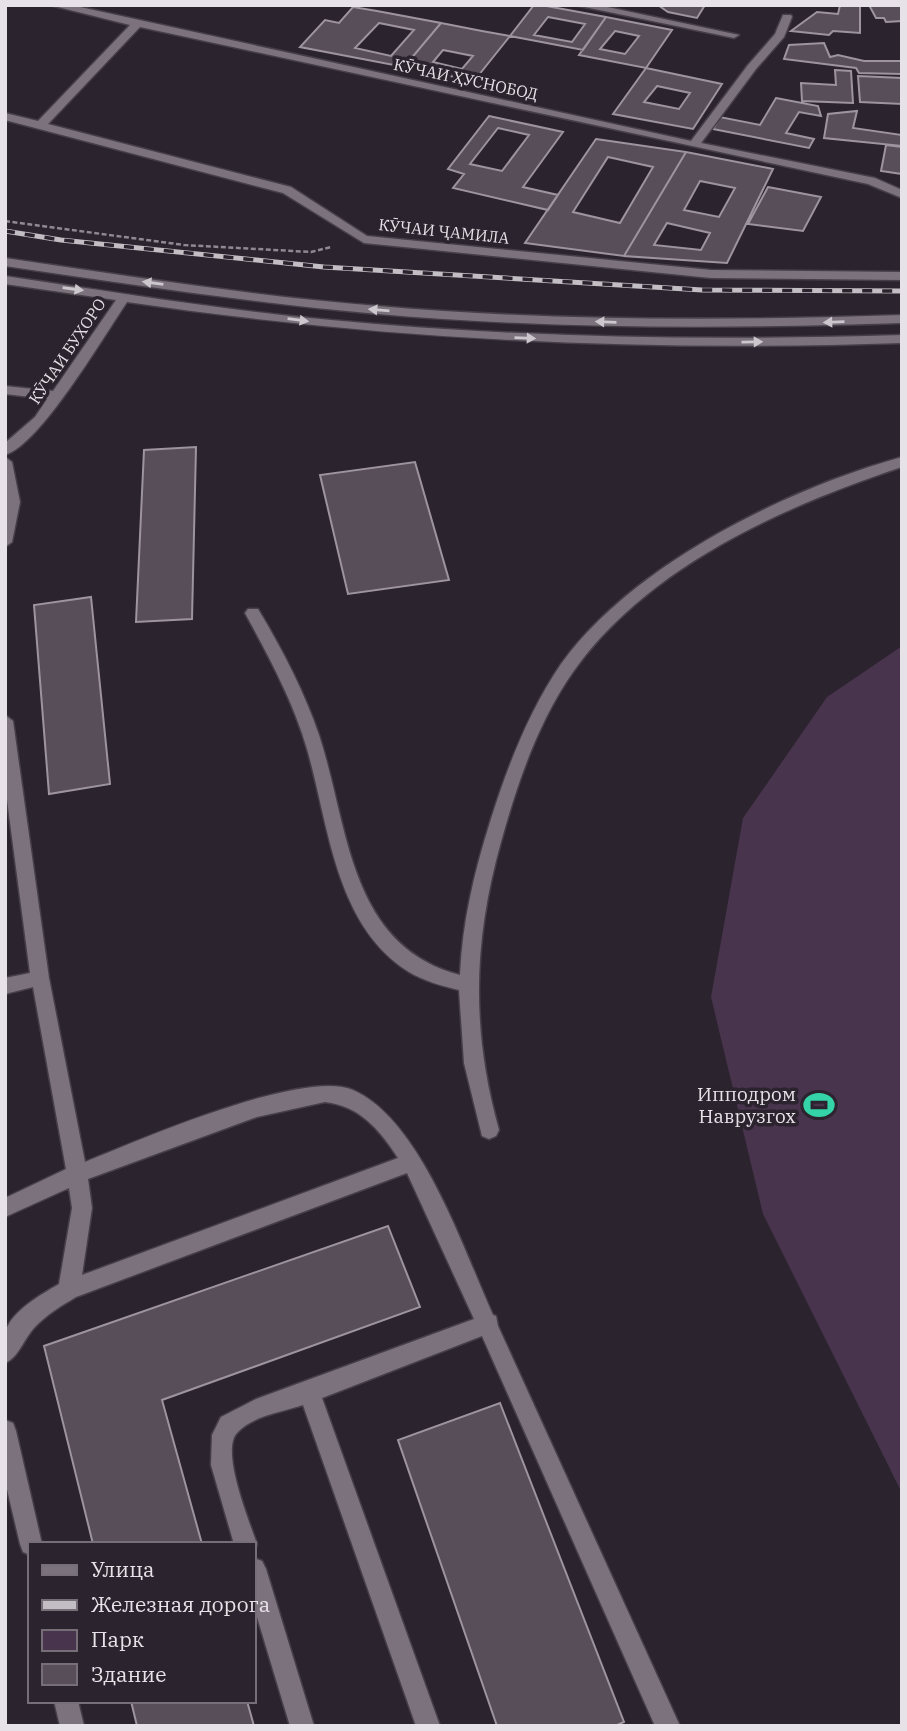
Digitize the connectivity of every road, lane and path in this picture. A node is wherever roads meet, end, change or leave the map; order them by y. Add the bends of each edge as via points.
1 (55, 5) edge
2 (580, 5) edge
3 (787, 17) dead end
4 (138, 23) junction
5 (734, 36) dead end
6 (5, 116) edge
7 (42, 124) junction
8 (694, 145) junction
9 (902, 194) edge
10 (5, 220) edge
11 (364, 239) junction
12 (5, 262) edge
13 (902, 276) edge
14 (5, 279) edge
15 (124, 297) junction
16 (902, 319) edge
17 (902, 339) edge
18 (5, 390) edge
19 (59, 396) junction
20 (5, 451) edge
21 (5, 462) edge
22 (902, 462) edge
23 (5, 542) edge
24 (253, 613) dead end
25 (5, 721) edge
26 (40, 978) junction
27 (469, 985) junction
28 (5, 986) edge
29 (489, 1130) dead end
30 (412, 1162) junction
31 (77, 1174) junction
32 (5, 1208) edge
33 (69, 1290) junction
34 (489, 1323) junction
35 (5, 1353) edge
36 (309, 1392) junction
37 (5, 1430) edge
38 (31, 1542) edge
39 (245, 1542) edge
40 (256, 1576) edge
41 (66, 1703) edge
42 (72, 1726) edge
43 (302, 1726) edge
44 (428, 1726) edge
45 (668, 1726) edge

1 - 4 street, КӮЧАИ ҲУСНОБОД
2 - 5 street
3 - 8 street via 780,36
4 - 7 street
4 - 8 street, КӮЧАИ ҲУСНОБОД
6 - 7 street, КӮЧАИ ҶАМИЛА
7 - 11 street, КӮЧАИ ҶАМИЛА via 287,190
8 - 9 street, КӮЧАИ ҲУСНОБОД via 871,181
10 - 11 path via 184,244 311,252
11 - 13 street, КӮЧАИ ҶАМИЛА via 711,274
16 -> 12 street via 660,323 460,316 286,300
14 -> 15 street
15 -> 17 street via 341,325 473,335 670,342
15 - 19 street, КӮЧАИ БУХОРО
18 - 19 street
19 - 20 street, КӮЧАИ БУХОРО
21 - 23 street via 14,504
22 - 27 street via 764,513 702,549 616,615 567,668 516,769 500,817 478,905
24 - 27 street via 305,720 332,822 365,914 396,954 412,965
25 - 26 street
26 - 28 street
26 - 31 street
27 - 29 street via 471,1051
30 - 31 street via 373,1114 351,1098 329,1092 229,1118
30 - 33 street
30 - 34 street
31 - 32 street
31 - 33 street via 82,1208
33 - 35 street via 27,1317
34 - 36 street
34 - 45 street
36 - 39 street via 239,1418 222,1436 225,1474
36 - 44 street
37 - 38 street
40 - 43 street
41 - 42 street

